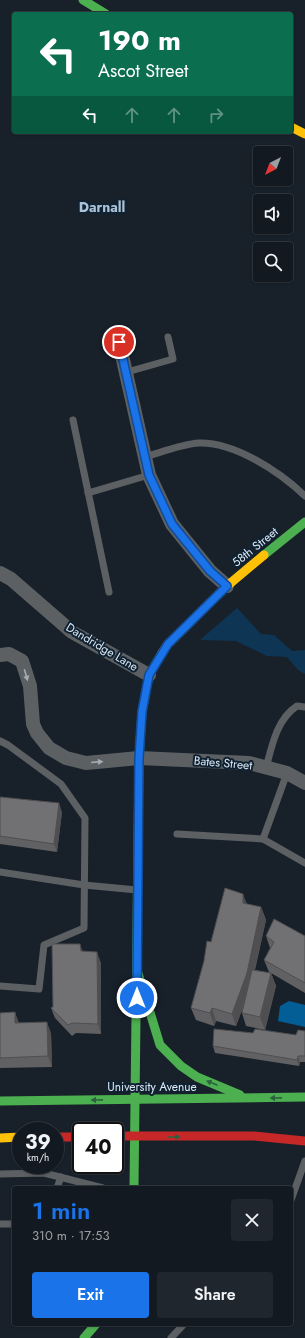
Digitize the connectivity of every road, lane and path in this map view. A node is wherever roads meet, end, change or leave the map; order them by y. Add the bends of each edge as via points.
1 (83, 0) edge
2 (103, 12) edge
3 (293, 128) edge
4 (305, 134) edge
5 (168, 337) dead end
6 (119, 342) dead end
7 (127, 372) junction
8 (73, 420) dead end
9 (145, 457) junction
10 (149, 475) junction
11 (88, 492) junction
12 (305, 496) edge
13 (305, 522) edge
14 (0, 573) edge
15 (227, 586) junction
16 (109, 592) dead end
17 (0, 655) edge
18 (149, 675) junction
19 (305, 708) edge
20 (0, 741) edge
21 (139, 758) junction
22 (266, 768) junction
23 (287, 773) junction
24 (305, 782) edge
25 (177, 834) dead end
26 (263, 839) junction
27 (305, 863) edge
28 (0, 872) edge
29 (84, 885) junction
30 (137, 890) junction
31 (137, 970) junction
32 (0, 986) edge
33 (305, 1097) edge
34 (136, 1099) junction
35 (248, 1099) junction
36 (0, 1101) edge
37 (124, 1136) edge
38 (135, 1136) junction
39 (12, 1137) edge
40 (0, 1138) edge
41 (305, 1141) edge
42 (305, 1161) edge
43 (0, 1174) edge
44 (61, 1177) junction
45 (58, 1186) edge
46 (95, 1186) edge
47 (134, 1186) edge
48 (293, 1194) edge
49 (0, 1224) edge
50 (12, 1224) edge
51 (94, 1326) edge
52 (182, 1326) edge
53 (84, 1338) edge
54 (171, 1338) edge

1 - 2 street
3 - 4 street
5 - 7 lane via 173,359
6 - 7 street
7 - 9 street
8 - 11 lane
9 - 10 street
9 - 12 lane via 197,443 215,444 232,449 278,474
10 - 11 lane
10 - 15 street via 172,524 210,571
11 - 16 lane
13 - 15 street, 58th Street
14 - 18 street, Dandridge Lane via 72,632
15 - 18 street, 58th Street via 168,644
17 -> 21 street, Bates Street via 9,654 22,661 30,686 33,724 42,741 57,754 86,762
18 - 21 street, 58th Street via 142,712
19 - 22 lane via 298,706 289,711 283,719 271,747
20 - 29 lane via 61,784 85,818
21 - 22 street, Bates Street via 249,763
21 - 30 street, 58th Street
22 - 23 street, Bates Street
23 - 24 street, Bates Street
23 - 26 lane
25 - 26 lane
26 - 27 lane
28 - 29 lane
29 - 30 lane
29 - 32 lane via 84,928 44,945 39,989
30 - 31 street, 58th Street
31 - 34 street, 58th Street
35 -> 31 street via 197,1077 181,1066 160,1045
33 -> 35 street, University Avenue
34 - 35 street, University Avenue
34 -> 36 street, University Avenue
34 - 38 street, 58th Street
37 - 38 street
38 -> 41 street via 254,1136
38 - 47 street, 58th Street
39 - 40 street
42 - 48 lane
43 - 44 lane via 44,1173
44 - 45 lane
44 - 46 lane
49 - 50 lane
51 - 53 street
52 - 54 lane

